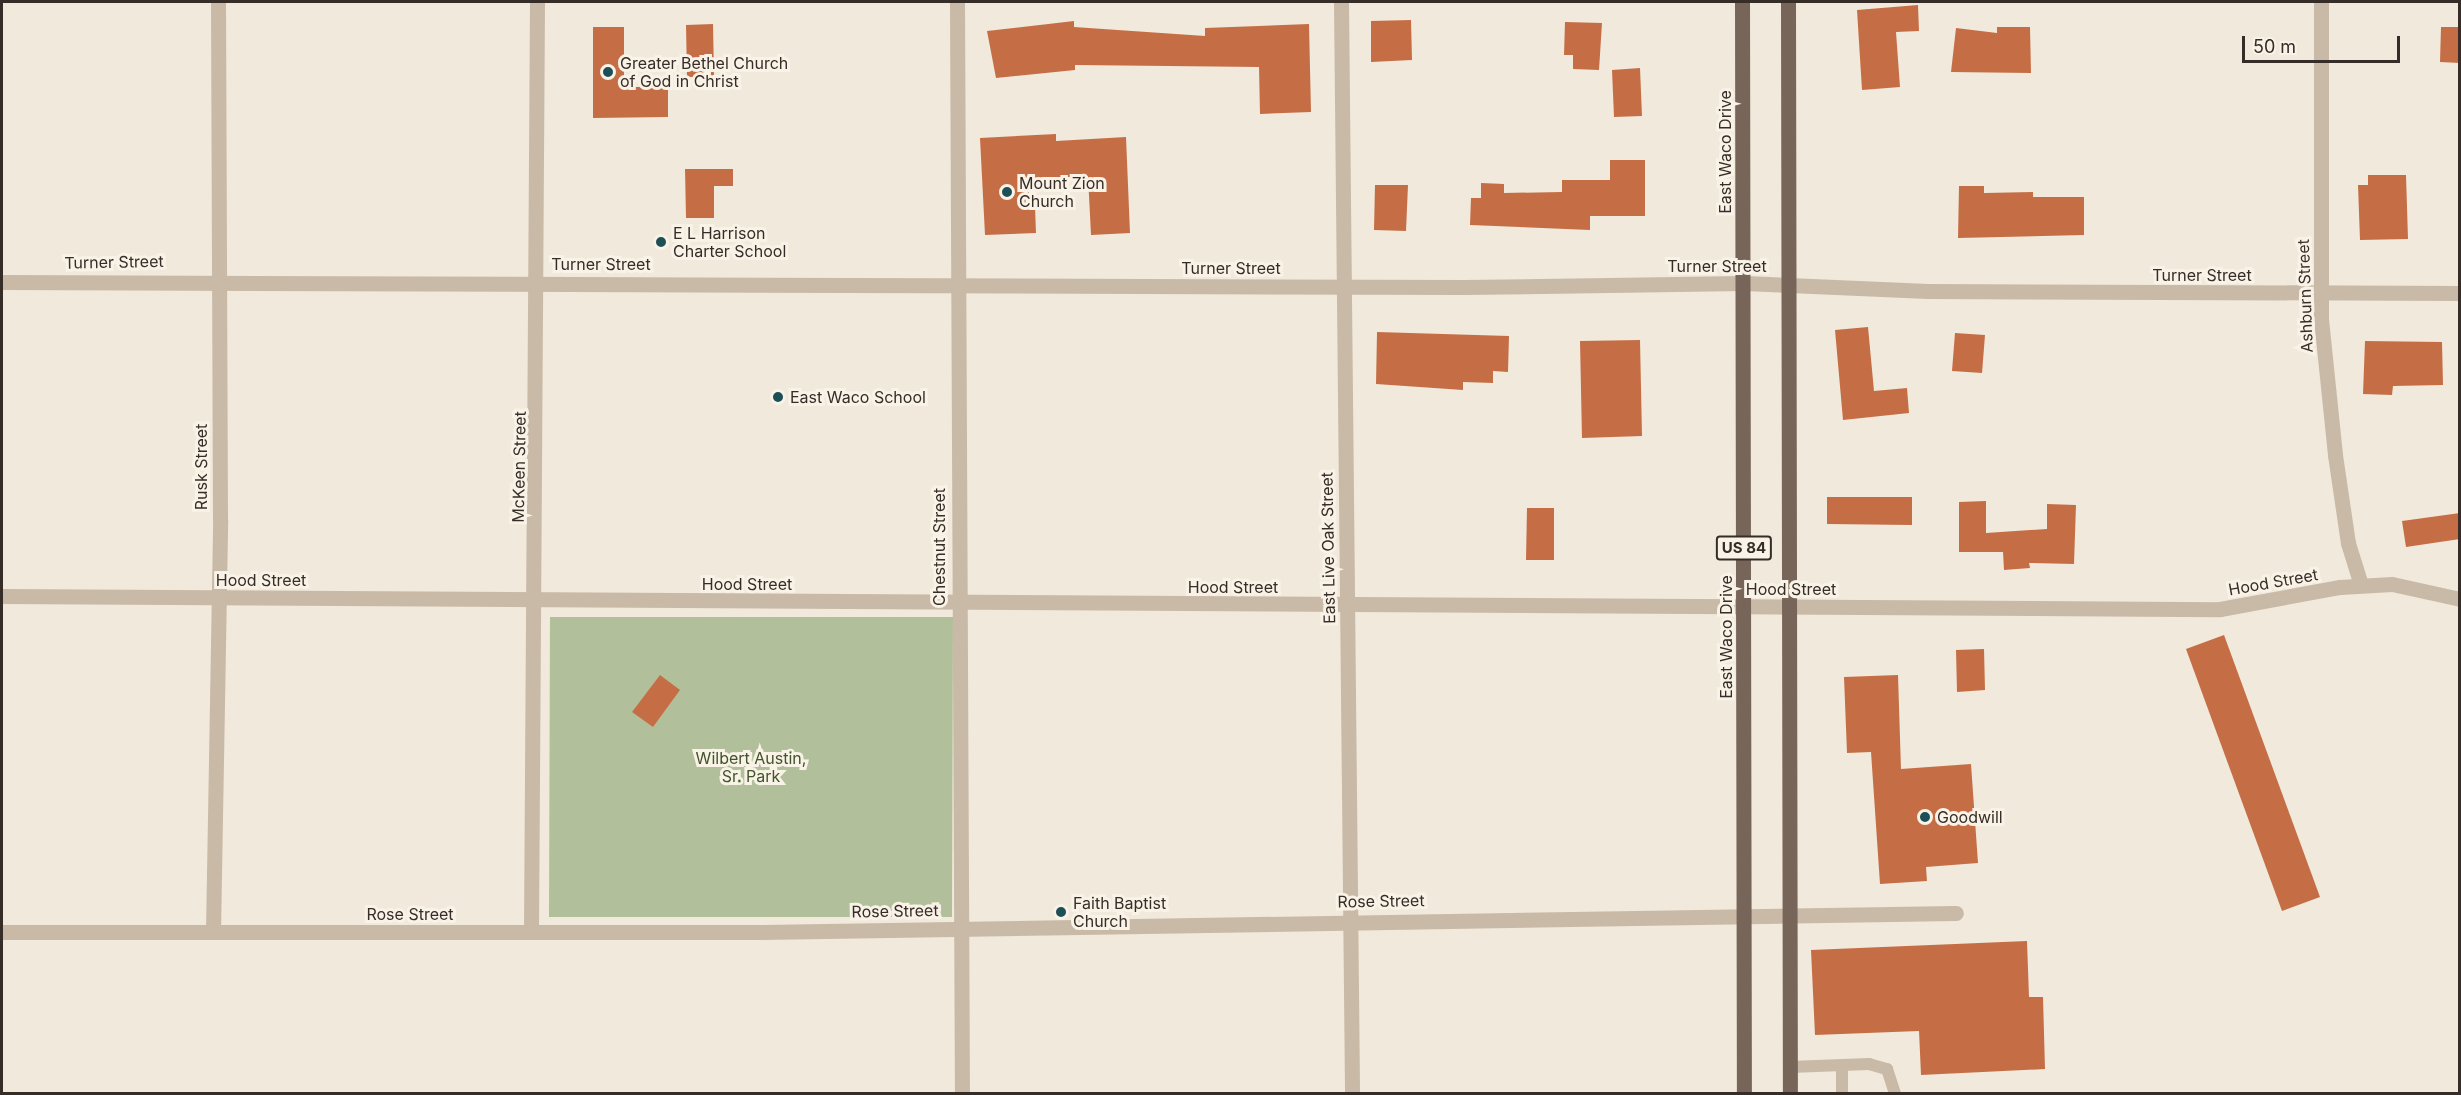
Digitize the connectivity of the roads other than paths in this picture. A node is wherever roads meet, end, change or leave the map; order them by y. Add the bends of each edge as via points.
1 (218, 2) edge
2 (537, 2) edge
3 (957, 2) edge
4 (1341, 2) edge
5 (1742, 2) edge
6 (1788, 2) edge
7 (2321, 2) edge
8 (219, 280) junction
9 (2, 282) edge
10 (538, 282) junction
11 (1743, 283) junction
12 (958, 284) junction
13 (1786, 285) junction
14 (1344, 286) junction
15 (2460, 293) edge
16 (2321, 294) junction
17 (2361, 585) junction
18 (2, 596) edge
19 (219, 598) junction
20 (2460, 599) edge
21 (536, 600) junction
22 (957, 603) junction
23 (1347, 605) junction
24 (1744, 607) junction
25 (1789, 607) junction
26 (1956, 913) dead end
27 (1741, 915) junction
28 (1790, 916) junction
29 (1350, 920) junction
30 (960, 927) junction
31 (2, 932) edge
32 (213, 932) junction
33 (531, 932) junction
34 (1842, 1065) junction
35 (1790, 1067) junction
36 (962, 1094) edge
37 (1352, 1094) edge
38 (1744, 1094) edge
39 (1790, 1094) edge
40 (1842, 1094) edge
41 (1895, 1094) edge

1 - 8 street, Rusk Street
2 - 10 street, McKeen Street
3 - 12 street, Chestnut Street
4 - 14 street, East Live Oak Street
5 - 11 main road, East Waco Drive / US 84
6 - 13 main road, US 84
7 - 16 street, Ashburn Street
8 - 9 street, Turner Street
8 - 10 street, Turner Street
8 - 19 street, Rusk Street
10 - 12 street, Turner Street
10 - 21 street, McKeen Street
11 - 13 street, Turner Street
11 - 14 street, Turner Street
11 - 24 main road, East Waco Drive / US 84
12 - 14 street, Turner Street
12 - 22 street, Chestnut Street
13 - 16 street, Turner Street
13 - 25 main road, US 84
14 - 23 street, East Live Oak Street
15 - 16 street, Turner Street
16 - 17 street, Ashburn Street via 2335,455 2348,543
17 - 20 street, Hood Street via 2420,588
17 - 25 street, Hood Street via 2220,609
18 - 19 street, Hood Street
19 - 21 street, Hood Street
19 - 32 street, Rusk Street
21 - 22 street, Hood Street
21 - 33 street, McKeen Street
22 - 23 street, Hood Street
22 - 30 street, Chestnut Street
23 - 24 street, Hood Street
23 - 29 street, East Live Oak Street
24 - 25 street, Hood Street
24 - 27 main road, East Waco Drive / US 84
25 - 28 main road, US 84
26 - 28 street, Rose Street
27 - 28 street, Rose Street
27 - 29 street, Rose Street
27 - 38 main road, East Waco Drive / US 84
28 - 35 main road, US 84
29 - 30 street, Rose Street
29 - 37 street, East Live Oak Street
30 - 33 street, Rose Street
30 - 36 street, Chestnut Street
31 - 32 street, Rose Street
32 - 33 street, Rose Street
34 - 35 lane
34 - 40 lane
34 - 41 lane via 1887,1069
35 - 39 main road, US 84

